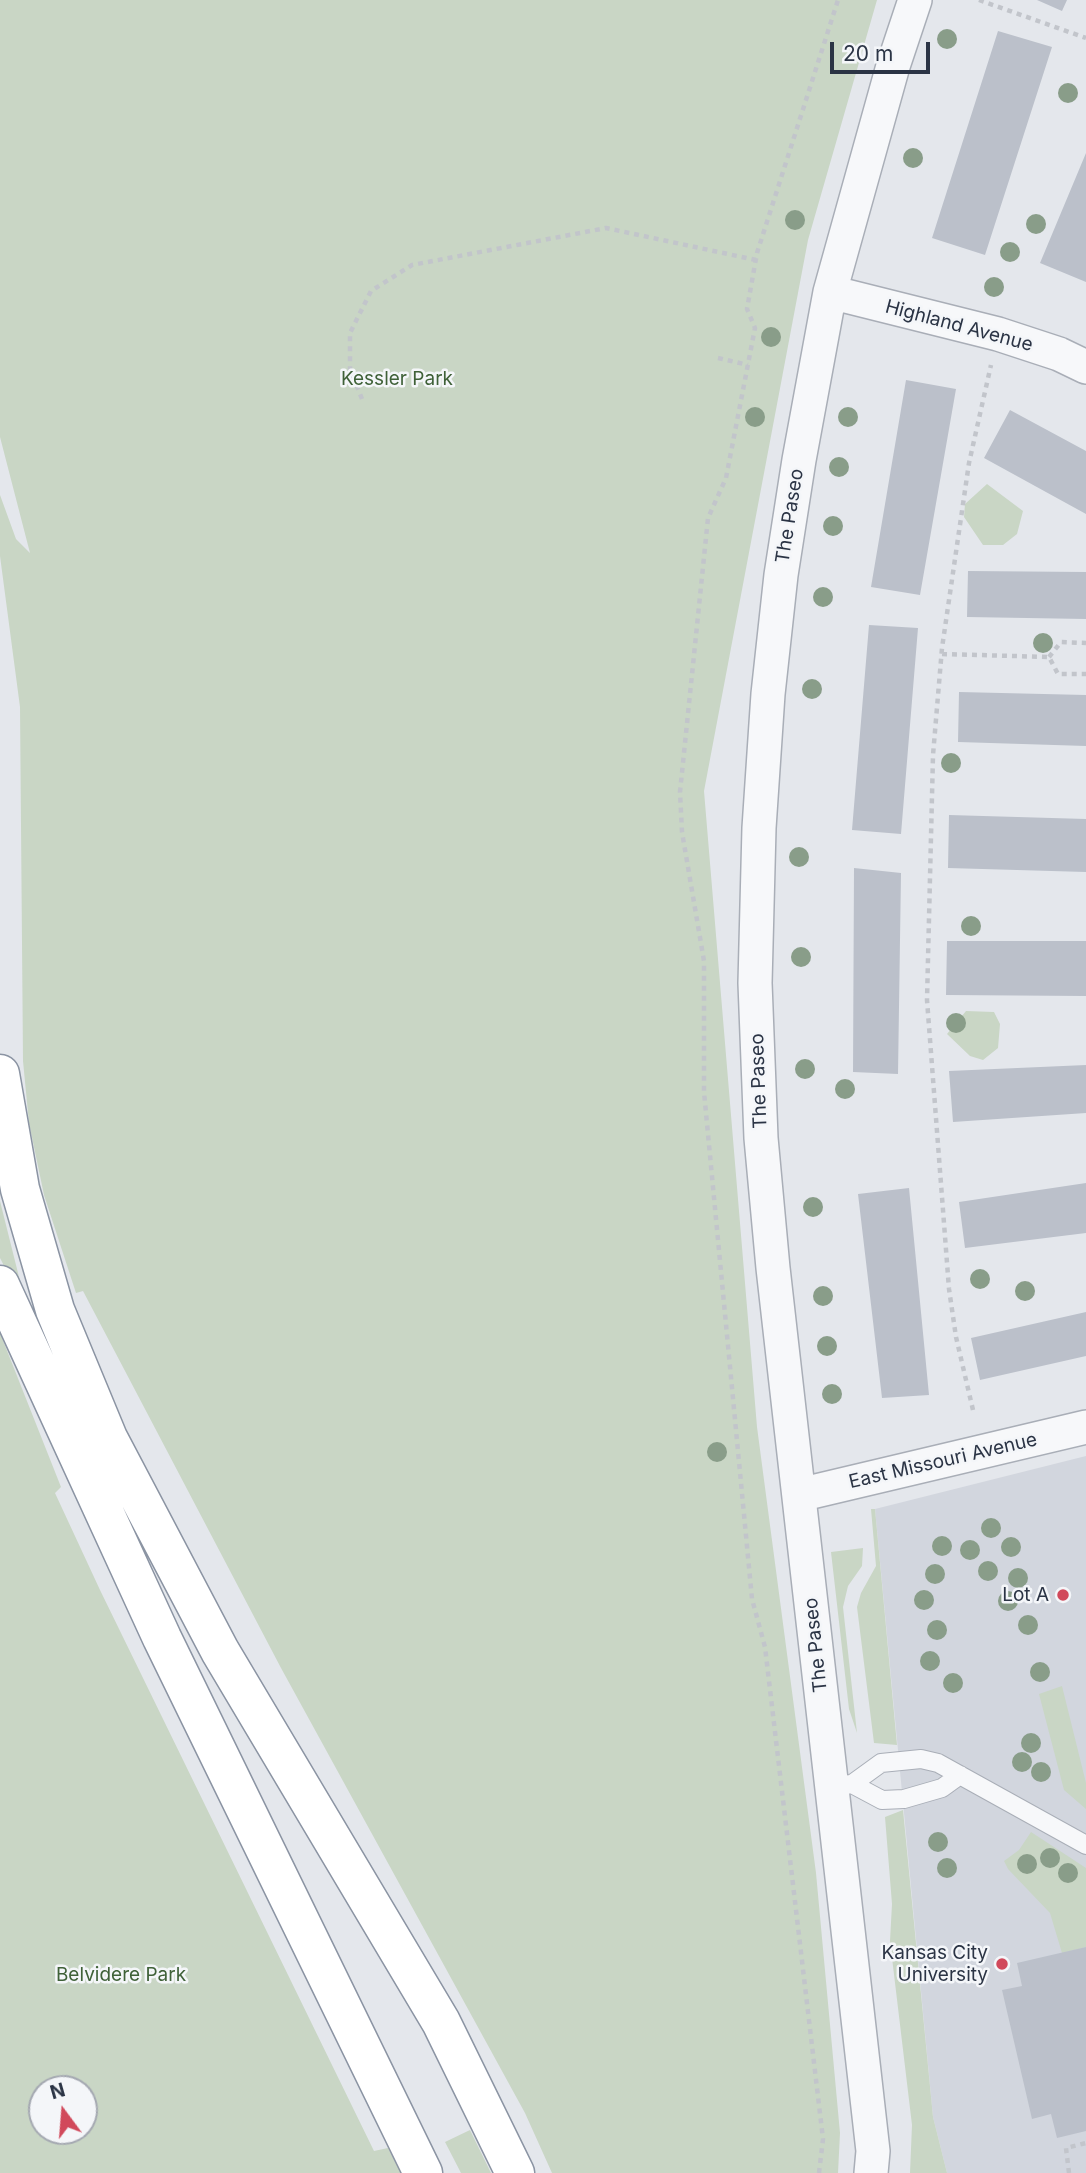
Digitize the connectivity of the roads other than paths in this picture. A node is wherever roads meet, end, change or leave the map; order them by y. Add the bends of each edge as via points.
1 (915, 0) edge
2 (830, 292) junction
3 (1086, 367) edge
4 (0, 1074) edge
5 (0, 1285) edge
6 (1086, 1427) edge
7 (799, 1495) junction
8 (960, 1775) junction
9 (842, 1785) junction
10 (1086, 1845) edge
11 (424, 2173) edge
12 (515, 2173) edge
13 (871, 2173) edge

1 - 2 street, The Paseo via 892,66
2 - 3 street, Highland Avenue via 998,334
2 - 7 street, The Paseo via 780,575 758,841 755,983 761,1138
4 - 12 highway via 20,1189 55,1310 108,1438 220,1651 441,2022
5 - 11 highway via 162,1638
6 - 7 street, East Missouri Avenue
7 - 9 street, The Paseo
8 - 9 lane via 942,1788 904,1799 882,1800
8 - 9 lane via 921,1759 881,1763
8 - 10 lane
9 - 13 street, The Paseo via 873,2151

